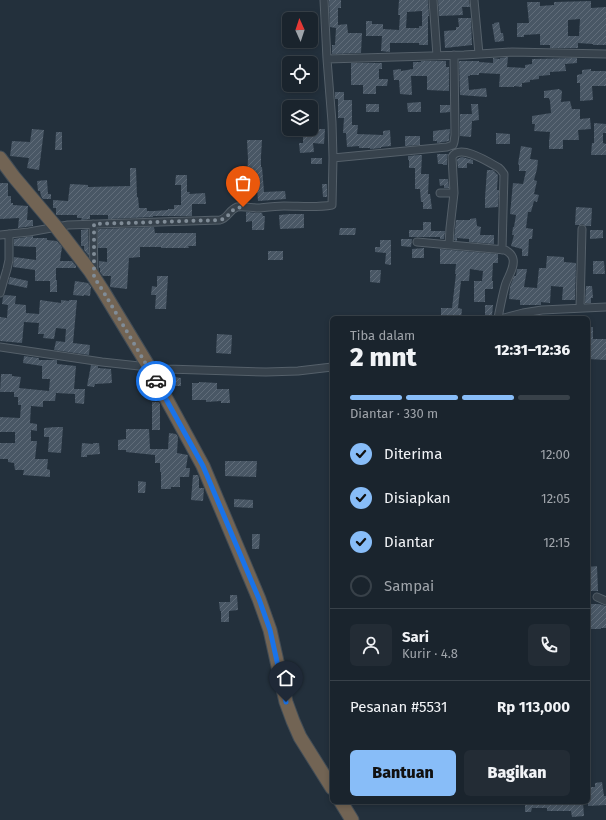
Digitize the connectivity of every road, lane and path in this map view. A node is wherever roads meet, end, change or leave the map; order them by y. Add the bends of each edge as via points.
1 (324, 0) edge
2 (433, 0) edge
3 (474, 0) edge
4 (479, 54) junction
5 (606, 54) edge
6 (454, 55) junction
7 (437, 56) junction
8 (326, 59) junction
9 (447, 148) junction
10 (453, 155) junction
11 (0, 158) edge
12 (332, 158) junction
13 (440, 193) dead end
14 (454, 193) junction
15 (94, 224) junction
16 (57, 228) junction
17 (582, 229) dead end
18 (0, 234) edge
19 (10, 234) junction
20 (417, 242) dead end
21 (449, 245) junction
22 (502, 250) junction
23 (94, 277) junction
24 (0, 292) edge
25 (606, 307) edge
26 (580, 308) junction
27 (498, 316) edge
28 (512, 316) edge
29 (0, 347) edge
30 (149, 367) junction
31 (330, 367) edge
32 (597, 597) dead end
33 (606, 601) edge
34 (330, 785) edge
35 (342, 804) edge
36 (352, 820) edge

1 - 8 street
2 - 7 street
3 - 4 street
4 - 5 street
4 - 6 street
6 - 7 street
6 - 9 street via 454,142
7 - 8 street
8 - 12 street via 332,122
9 - 10 street
9 - 12 street
10 - 14 street
10 - 22 street via 474,155 503,172
11 - 16 highway
12 - 15 street via 332,205 238,207 220,220
13 - 14 street
14 - 21 street
15 - 16 street
15 - 23 street
16 - 19 street
16 - 23 highway
17 - 26 street
18 - 19 street
19 - 24 street via 9,260
20 - 21 street
21 - 22 street
22 - 27 street via 511,253 514,261 504,288
23 - 30 highway
25 - 26 street
26 - 28 street via 536,311
29 - 30 street
30 - 31 street via 266,372 298,372
30 - 34 highway via 200,460 259,599 270,630 286,702 293,721
32 - 33 street
35 - 36 highway

